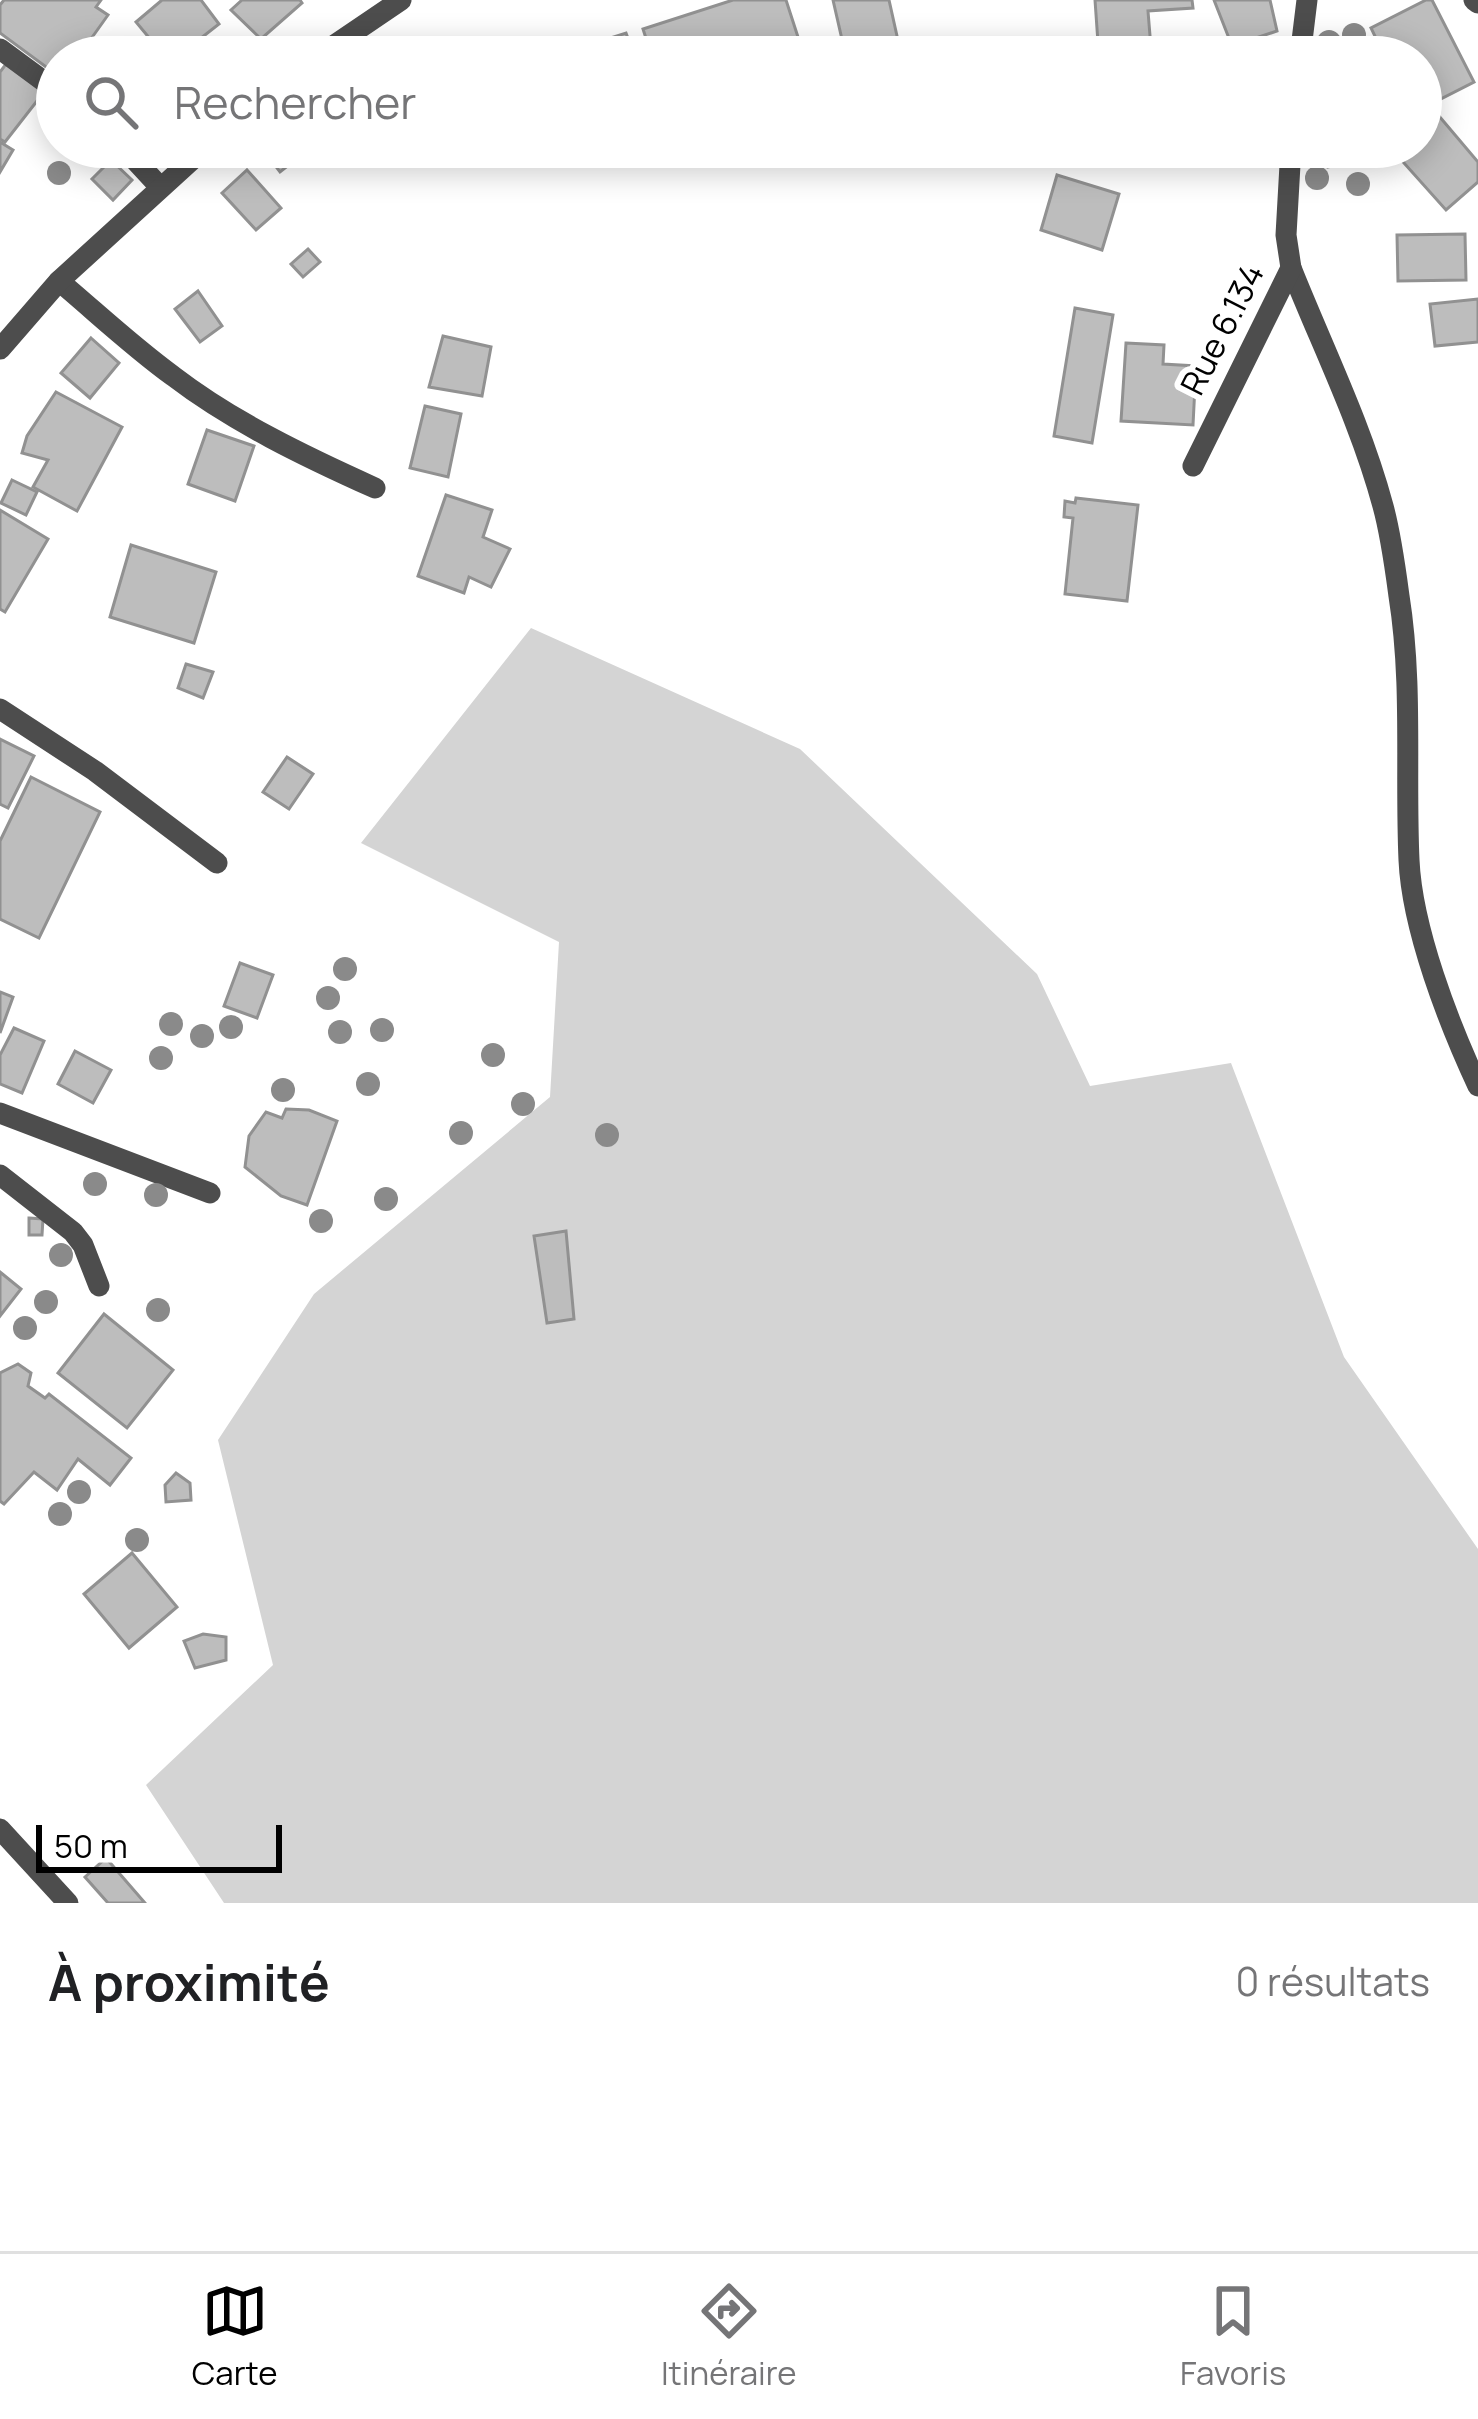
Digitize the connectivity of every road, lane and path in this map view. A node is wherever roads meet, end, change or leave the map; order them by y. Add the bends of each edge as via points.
1 (401, 0) edge
2 (1307, 0) edge
3 (348, 36) edge
4 (1303, 36) edge
5 (0, 49) edge
6 (36, 76) edge
7 (142, 168) edge
8 (182, 168) edge
9 (1290, 168) edge
10 (160, 187) junction
11 (1291, 268) junction
12 (59, 281) junction
13 (0, 349) edge
14 (1193, 466) dead end
15 (375, 488) dead end
16 (0, 709) edge
17 (218, 863) dead end
18 (1478, 1086) edge
19 (0, 1113) edge
20 (0, 1174) edge
21 (210, 1193) dead end
22 (99, 1286) dead end
23 (0, 1829) edge
24 (68, 1903) edge

1 - 3 street
2 - 4 street
5 - 6 street
7 - 10 street
8 - 10 street
9 - 11 street, Rue 6.134
10 - 12 street
11 - 14 street, Rue 6.134
11 - 18 street via 1384,507 1410,710 1416,913
12 - 13 street
12 - 15 street via 214,404
16 - 17 street
19 - 21 street
20 - 22 street via 74,1232
23 - 24 street

